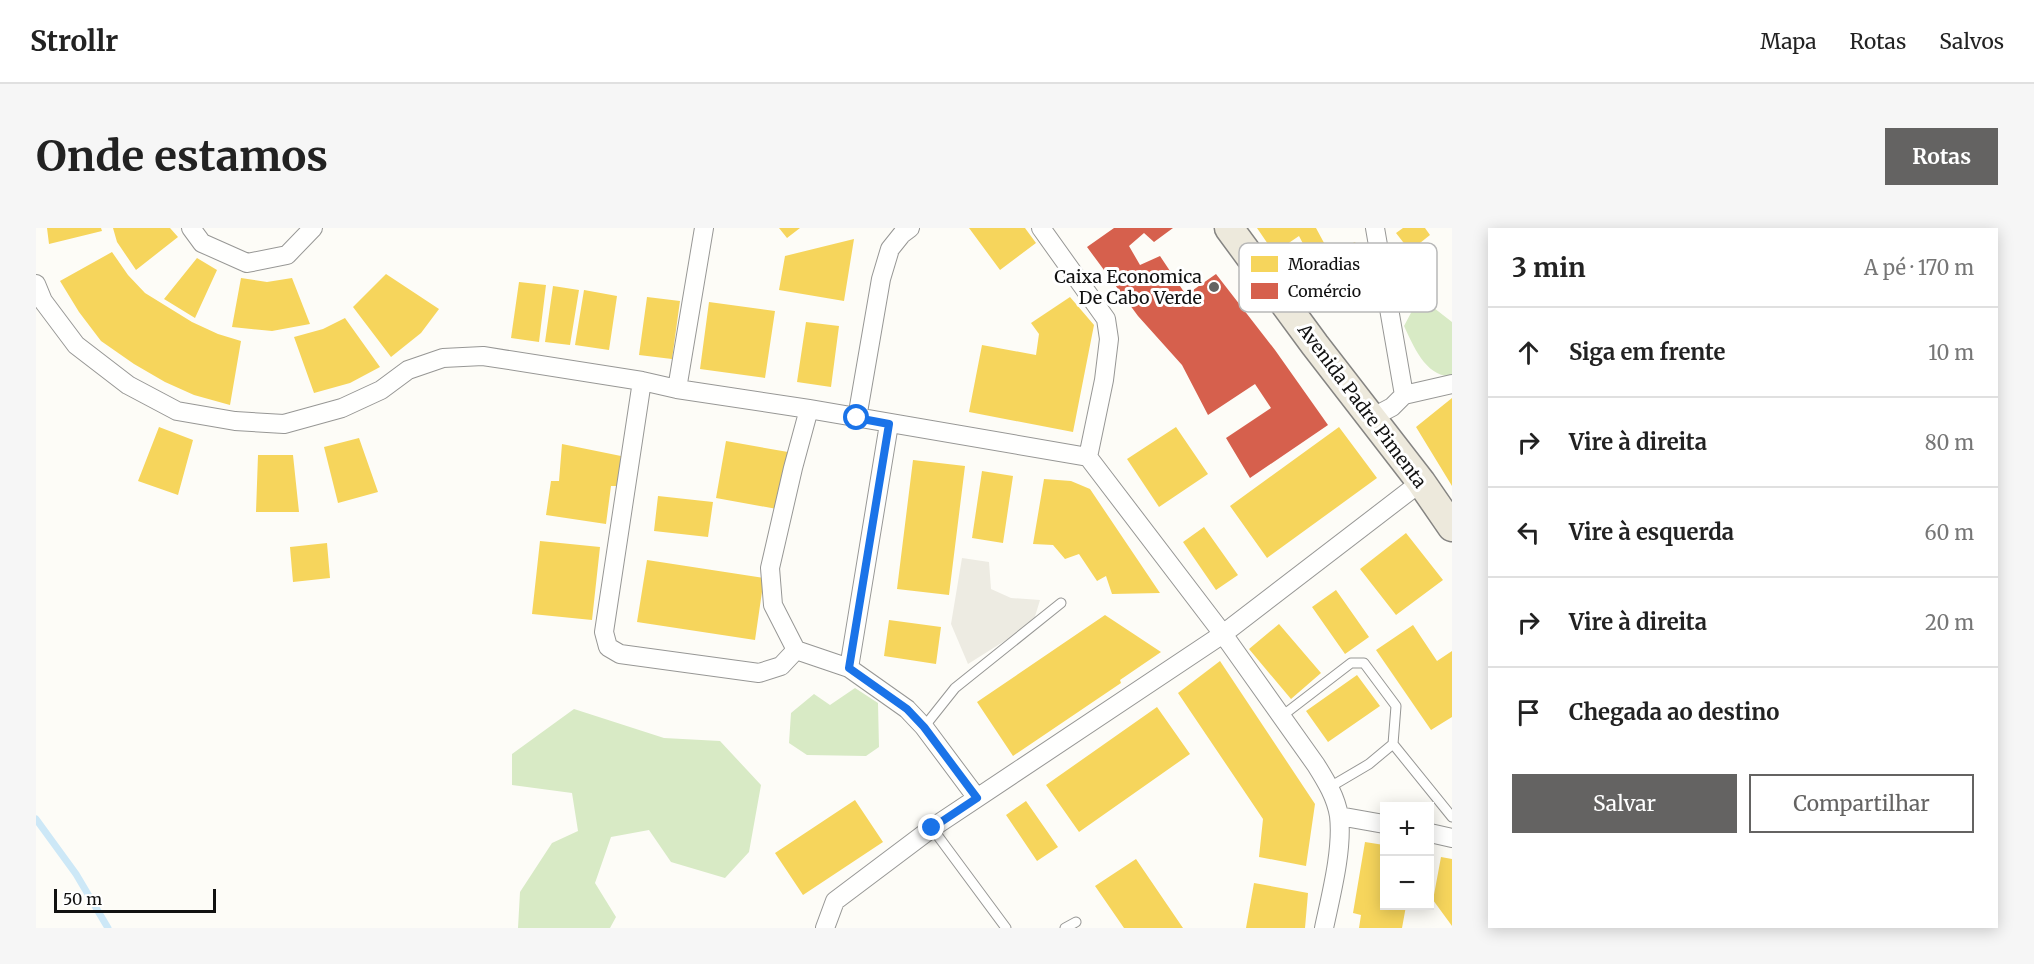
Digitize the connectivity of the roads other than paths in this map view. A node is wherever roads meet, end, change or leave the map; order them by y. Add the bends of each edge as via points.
1 (191, 228) edge
2 (313, 228) edge
3 (704, 228) edge
4 (909, 228) edge
5 (1041, 228) edge
6 (1229, 228) edge
7 (1375, 228) edge
8 (1240, 243) edge
9 (1378, 243) edge
10 (36, 284) edge
11 (1291, 312) edge
12 (1390, 312) edge
13 (642, 381) junction
14 (1452, 384) edge
15 (677, 389) junction
16 (1404, 396) junction
17 (809, 409) junction
18 (857, 418) junction
19 (1371, 418) junction
20 (889, 424) junction
21 (1088, 457) junction
22 (1421, 482) junction
23 (1452, 527) edge
24 (1061, 603) dead end
25 (1223, 634) junction
26 (796, 650) junction
27 (849, 668) junction
28 (1282, 717) junction
29 (924, 727) junction
30 (1393, 744) junction
31 (1330, 787) junction
32 (977, 798) junction
33 (1339, 816) junction
34 (1452, 817) edge
35 (1380, 823) edge
36 (932, 828) junction
37 (1434, 834) edge
38 (1452, 838) edge
39 (1076, 922) dead end
40 (825, 928) edge
41 (1006, 928) edge
42 (1065, 928) edge
43 (1324, 928) edge

1 - 2 street via 202,243 247,262 287,255
3 - 15 street
4 - 18 street via 890,249 881,279
5 - 21 street via 1106,319 1109,339 1104,380
6 - 8 main road, Avenida Padre Pimenta
7 - 9 street
10 - 13 street via 44,302 76,345 128,385 177,411 235,421 284,424 342,408 381,390 408,370 443,358 483,356
11 - 19 main road, Avenida Padre Pimenta
12 - 16 street
13 - 15 street
13 - 26 street via 604,632 608,647 620,654 759,672 781,666
14 - 16 street
15 - 17 street
16 - 19 street
17 - 18 street
17 - 26 street via 771,568 773,605
18 - 20 street
19 - 22 main road, Avenida Padre Pimenta
20 - 21 street
20 - 27 street
21 - 25 street
22 - 23 main road, Avenida Padre Pimenta
22 - 25 street
24 - 29 lane via 955,687
25 - 28 street
25 - 32 street
26 - 27 street
27 - 29 street via 907,709
28 - 30 lane via 1351,663 1364,663 1396,706
28 - 31 street
29 - 32 street
30 - 31 lane
30 - 34 lane
31 - 33 street
32 - 36 street
33 - 35 street
33 - 43 street via 1337,860
36 - 40 street via 836,901
36 - 41 lane
37 - 38 street
39 - 42 lane

